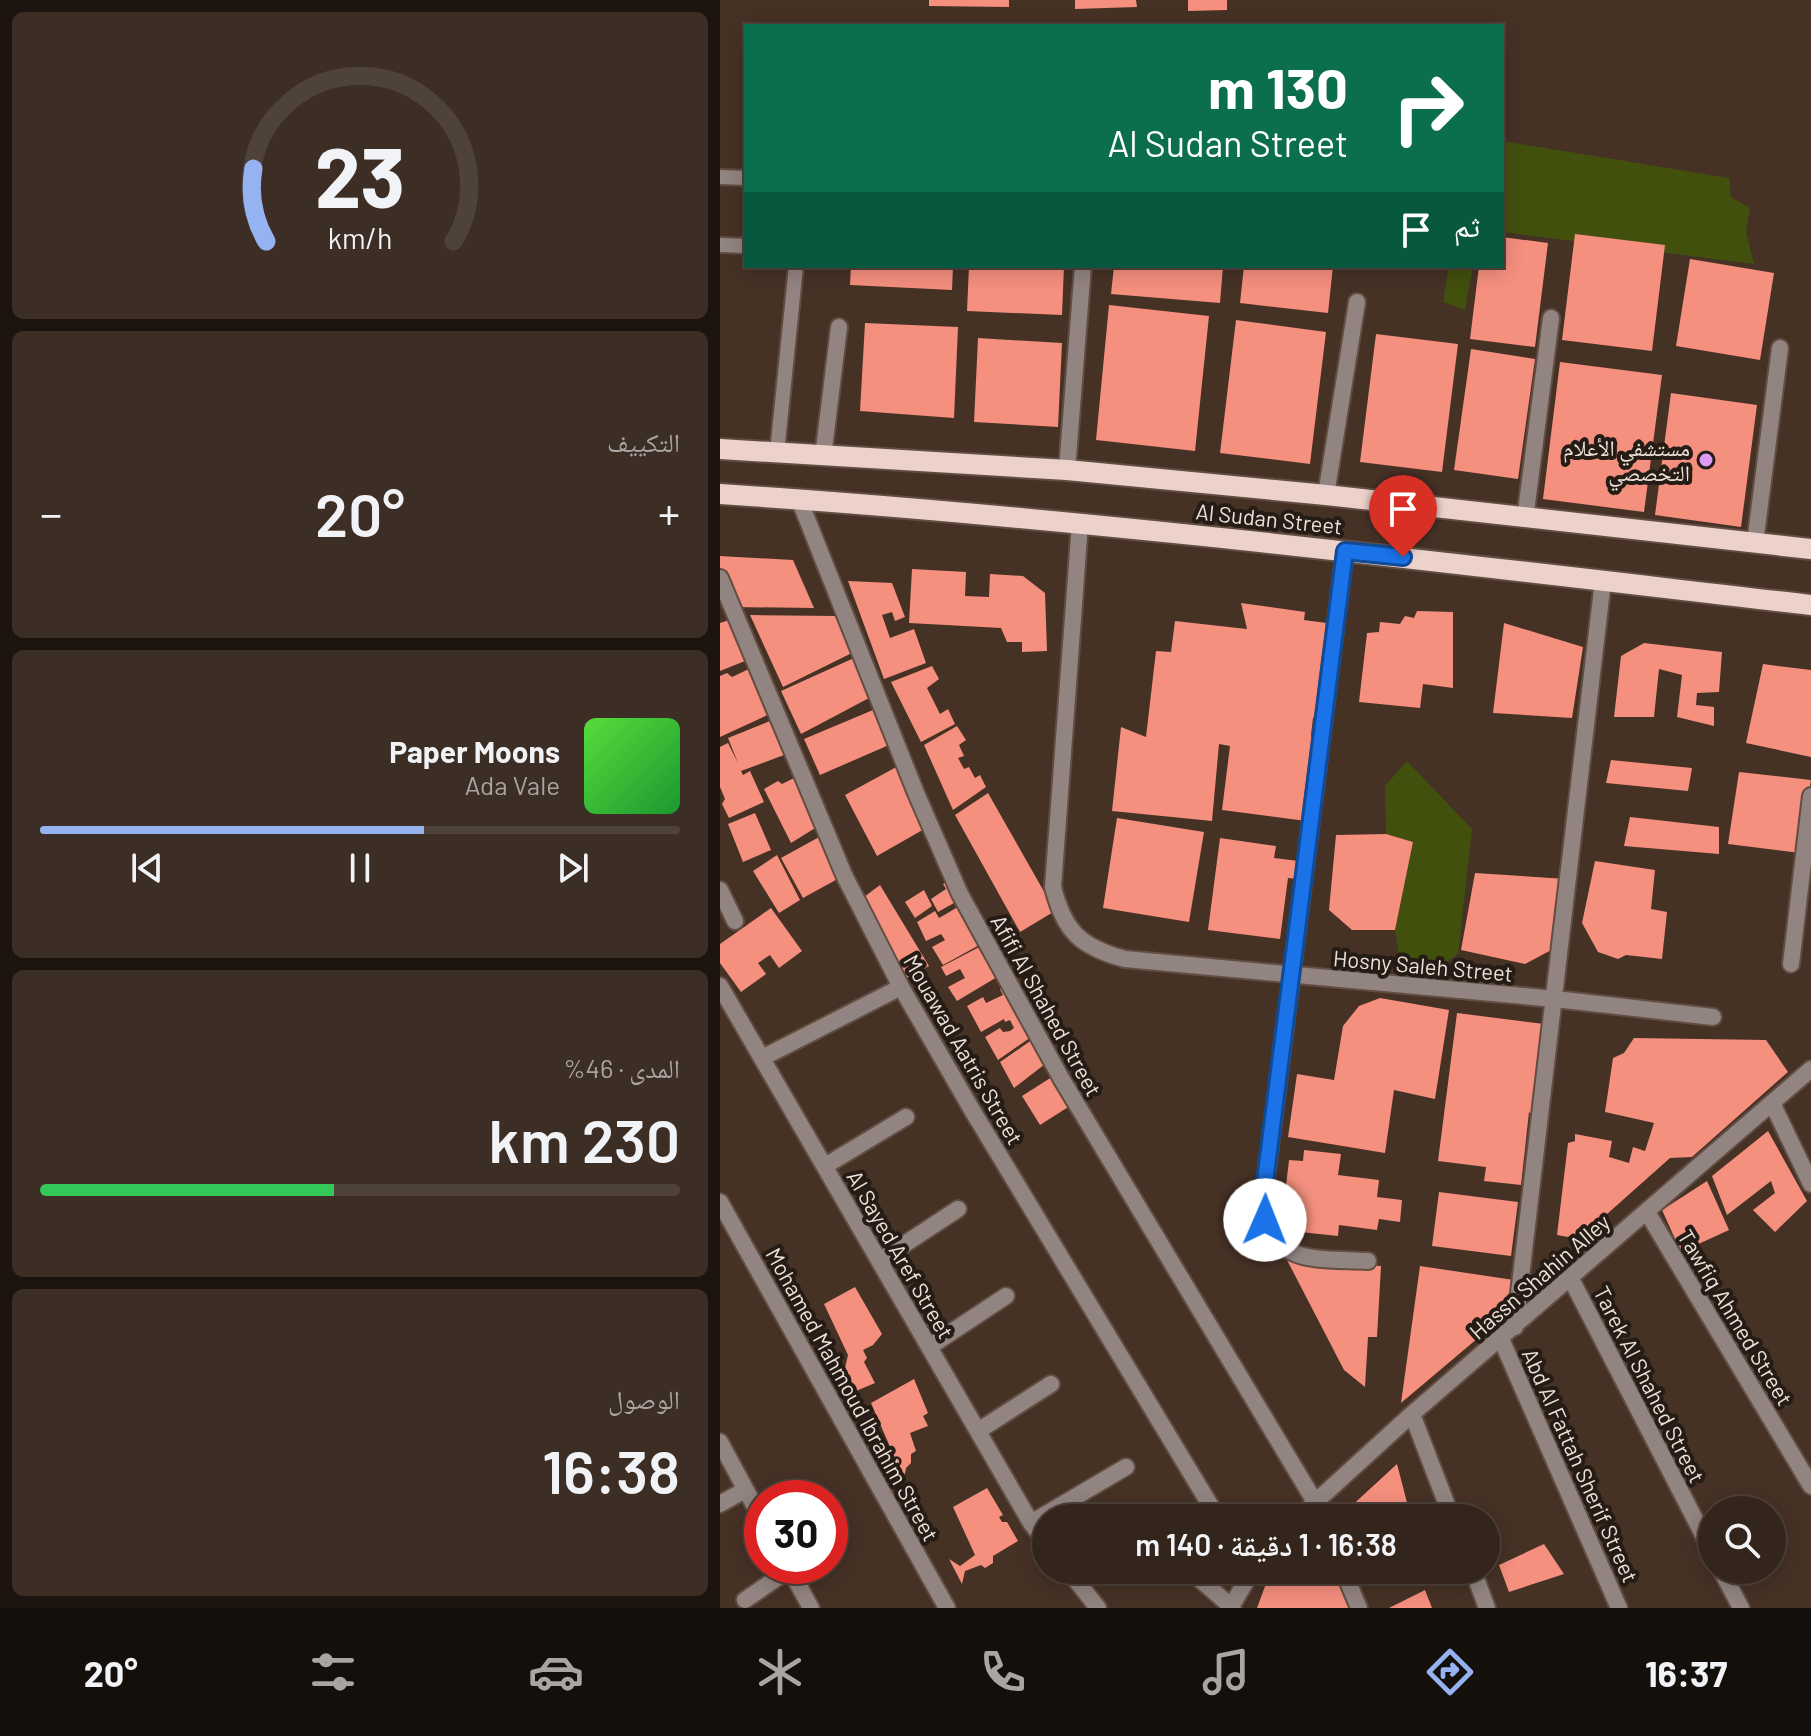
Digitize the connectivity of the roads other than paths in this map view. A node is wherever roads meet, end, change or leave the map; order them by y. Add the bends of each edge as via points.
1 (720, 177) edge
2 (744, 178) edge
3 (720, 245) edge
4 (744, 246) edge
5 (796, 268) edge
6 (1083, 268) edge
7 (1357, 302) dead end
8 (1551, 318) dead end
9 (839, 327) dead end
10 (1780, 348) dead end
11 (720, 449) edge
12 (777, 452) junction
13 (823, 457) junction
14 (1067, 470) junction
15 (720, 494) edge
16 (1326, 495) junction
17 (799, 499) junction
18 (1525, 519) junction
19 (1080, 523) junction
20 (1755, 543) junction
21 (1811, 549) edge
22 (1345, 551) junction
23 (720, 578) edge
24 (1603, 581) junction
25 (1811, 605) edge
26 (1811, 796) edge
27 (720, 890) edge
28 (735, 921) dead end
29 (1791, 964) dead end
30 (1291, 975) junction
31 (720, 986) edge
32 (901, 987) junction
33 (1555, 999) junction
34 (1713, 1017) dead end
35 (762, 1058) junction
36 (1811, 1069) edge
37 (1772, 1103) junction
38 (906, 1117) dead end
39 (825, 1166) junction
40 (1811, 1184) edge
41 (720, 1202) edge
42 (958, 1209) dead end
43 (1647, 1212) junction
44 (879, 1261) junction
45 (1368, 1261) dead end
46 (1571, 1279) junction
47 (1006, 1296) dead end
48 (1515, 1327) junction
49 (1501, 1339) junction
50 (929, 1347) junction
51 (1051, 1384) dead end
52 (1412, 1414) junction
53 (978, 1431) junction
54 (720, 1442) edge
55 (1126, 1467) dead end
56 (1811, 1486) edge
57 (744, 1488) edge
58 (744, 1491) edge
59 (720, 1504) edge
60 (1210, 1504) edge
61 (1315, 1504) edge
62 (1325, 1504) edge
63 (1447, 1504) edge
64 (1031, 1523) joint
65 (1698, 1525) edge
66 (767, 1584) edge
67 (798, 1584) edge
68 (1079, 1584) edge
69 (1205, 1584) edge
70 (1244, 1584) edge
71 (1349, 1584) edge
72 (1478, 1584) edge
73 (1728, 1584) edge
74 (745, 1600) dead end
75 (1231, 1607) edge
76 (811, 1608) edge
77 (947, 1608) edge
78 (1098, 1608) edge
79 (1359, 1608) edge
80 (1487, 1608) edge
81 (1619, 1608) edge
82 (1741, 1608) edge

1 - 2 lane
3 - 4 lane
5 - 12 lane
6 - 14 street
7 - 16 street
8 - 18 street
9 - 13 street
10 - 20 street
11 - 12 main road, Al Sudan Street
12 - 13 main road, Al Sudan Street
13 - 14 main road, Al Sudan Street
14 - 16 main road, Al Sudan Street
15 - 17 main road, Al Sudan Street
16 - 18 main road, Al Sudan Street
17 - 19 main road, Al Sudan Street
17 - 61 street, Afifi Al Shahed Street via 960,894 1061,1078
18 - 20 main road, Al Sudan Street
19 - 22 main road, Al Sudan Street
19 - 30 street, Hosny Saleh Street via 1053,887 1060,914 1076,936 1098,952
20 - 21 main road, Al Sudan Street
22 - 24 main road, Al Sudan Street
22 - 30 street
23 - 32 street, Mouawad Aatris Street via 845,877
24 - 25 main road, Al Sudan Street
24 - 33 street
26 - 29 street
27 - 28 street
30 - 33 street, Hosny Saleh Street
30 - 45 street via 1265,1220 1272,1236 1299,1257
31 - 35 street, Al Sayed Aref Street
32 - 35 street
32 - 60 street, Mouawad Aatris Street
33 - 34 street, Hosny Saleh Street
33 - 48 street
35 - 39 street, Al Sayed Aref Street
36 - 37 street, Hassn Shahin Alley
37 - 40 street
37 - 43 street, Hassn Shahin Alley
38 - 39 street
39 - 44 street, Al Sayed Aref Street
41 - 77 street, Mohamed Mahmoud Ibrahim Street
42 - 44 street
43 - 46 street, Hassn Shahin Alley
43 - 56 street, Tawfiq Ahmed Street
44 - 50 street, Al Sayed Aref Street
46 - 48 street, Hassn Shahin Alley
46 - 65 street, Tarek Al Shahed Street
47 - 50 street
48 - 49 street, Hassn Shahin Alley
49 - 52 street, Hassn Shahin Alley
49 - 81 street, Abd Al Fattah Sherif Street
50 - 53 street, Al Sayed Aref Street
51 - 53 street
52 - 62 street, Hassn Shahin Alley
52 - 63 street
53 - 64 street, Al Sayed Aref Street
54 - 57 street
55 - 64 street
58 - 59 street
66 - 74 street
67 - 76 street
68 - 78 street
69 - 75 street
70 - 75 street
71 - 79 street
72 - 80 street
73 - 82 street

